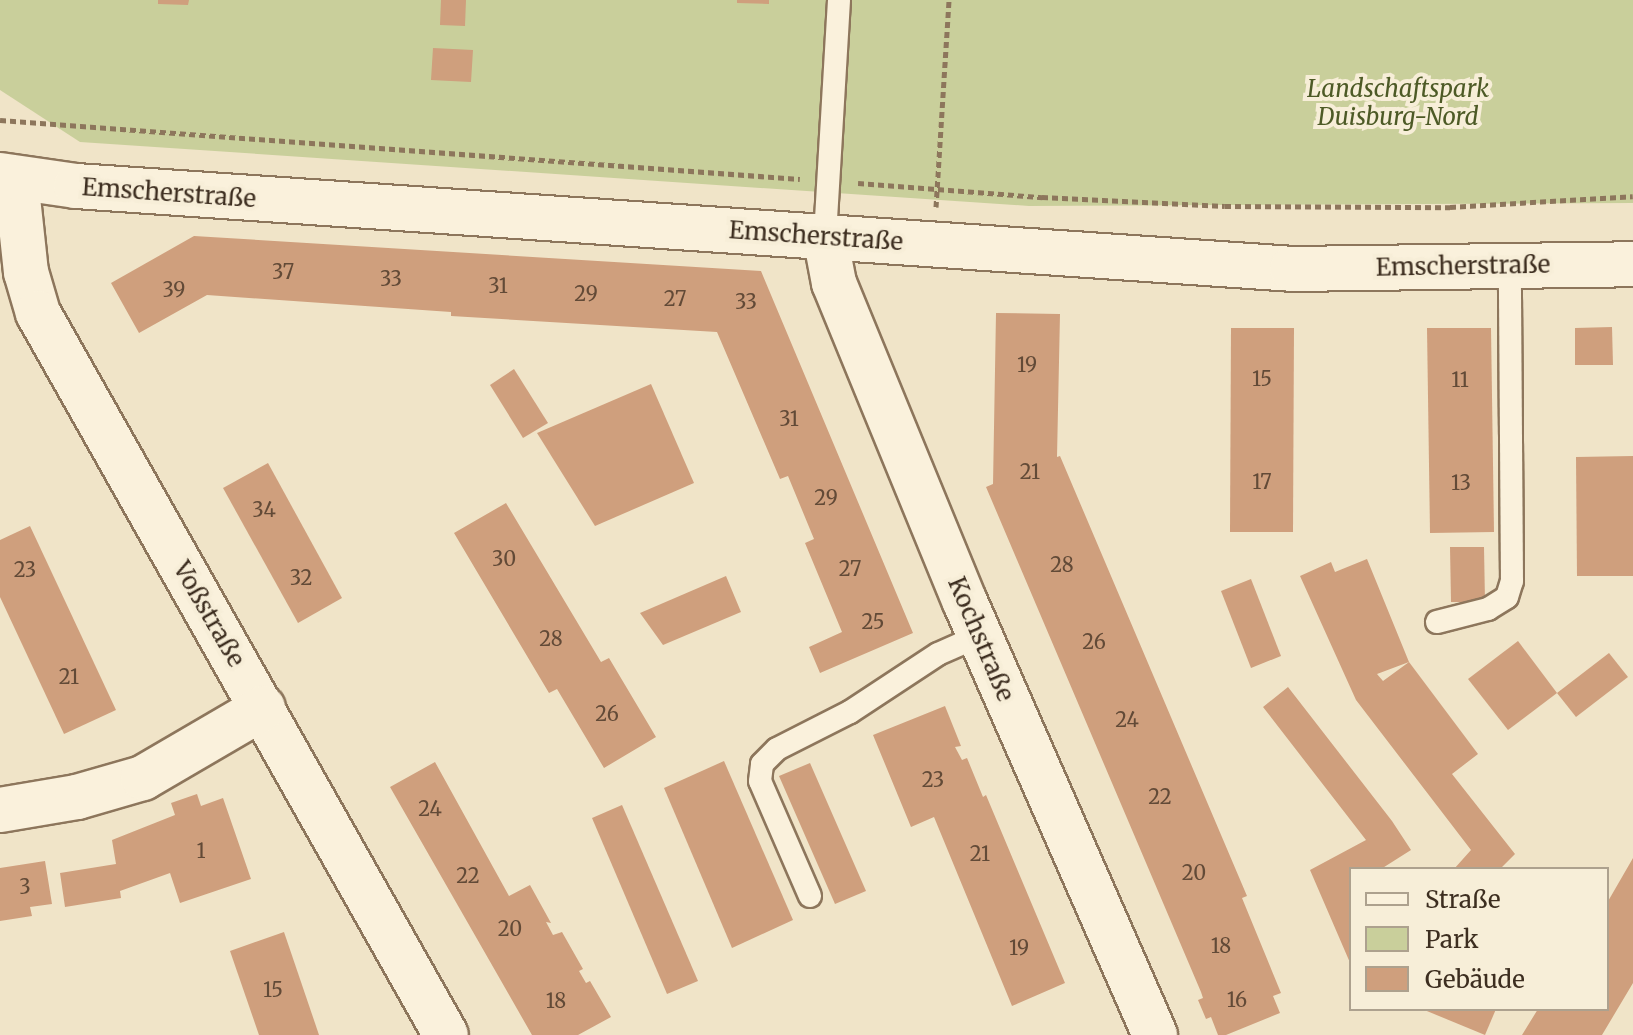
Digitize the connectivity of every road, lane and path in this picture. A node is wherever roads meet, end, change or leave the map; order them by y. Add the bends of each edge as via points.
1 (839, 0) edge
2 (949, 0) edge
3 (8, 177) edge
4 (825, 236) junction
5 (934, 245) junction
6 (1633, 264) edge
7 (1510, 266) junction
8 (1437, 622) dead end
9 (979, 636) junction
10 (263, 708) junction
11 (0, 810) edge
12 (810, 896) dead end
13 (446, 1035) edge
14 (1155, 1035) edge

1 - 4 lane
2 - 5 path
3 - 4 street, Emscherstraße via 91,188
3 - 10 street, Voßstraße via 38,313
4 - 5 street, Emscherstraße
4 - 9 street, Kochstraße via 834,283
5 - 7 street, Emscherstraße via 1292,269
6 - 7 street, Emscherstraße
7 - 8 lane via 1512,581 1507,597 1488,609
9 - 12 lane via 938,654 850,712 777,749 762,764 760,781
9 - 14 street, Kochstraße
10 - 11 street via 143,778 77,797
10 - 13 street, Voßstraße

